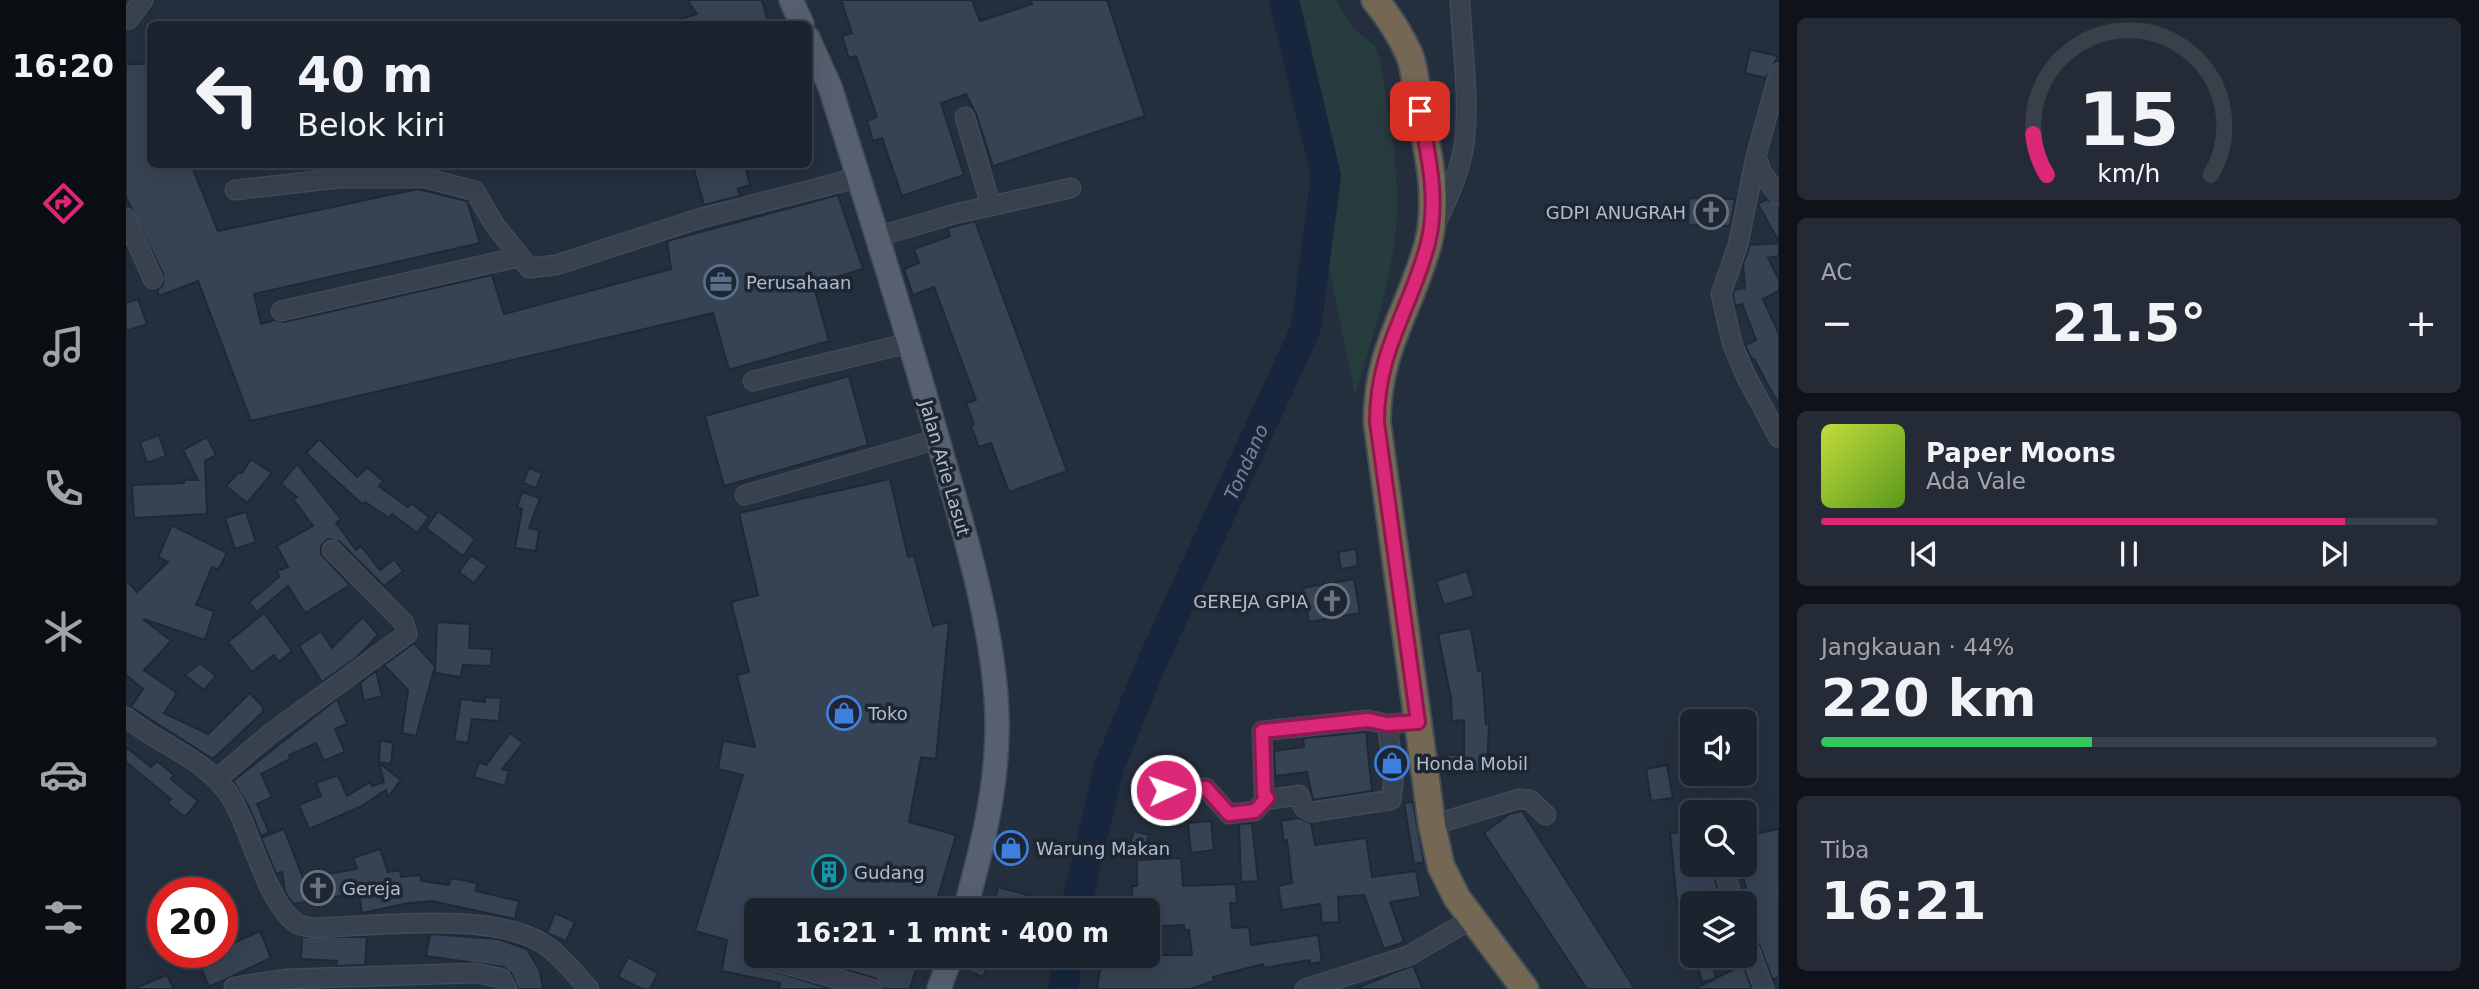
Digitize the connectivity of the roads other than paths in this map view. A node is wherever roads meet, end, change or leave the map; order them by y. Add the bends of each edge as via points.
1 (142, 0) edge
2 (791, 0) edge
3 (1376, 0) edge
4 (1460, 0) edge
5 (129, 19) dead end
6 (800, 21) edge
7 (812, 47) edge
8 (1779, 73) edge
9 (965, 117) dead end
10 (1756, 156) junction
11 (857, 178) junction
12 (1070, 188) dead end
13 (235, 190) dead end
14 (1779, 196) edge
15 (991, 205) junction
16 (126, 218) edge
17 (876, 237) junction
18 (1428, 244) junction
19 (519, 257) junction
20 (153, 279) dead end
21 (281, 311) dead end
22 (909, 343) junction
23 (753, 381) dead end
24 (1779, 438) edge
25 (938, 439) junction
26 (745, 495) dead end
27 (332, 550) dead end
28 (126, 717) edge
29 (1418, 722) junction
30 (1387, 724) junction
31 (217, 779) junction
32 (1166, 790) dead end
33 (1267, 798) junction
34 (1546, 815) dead end
35 (1432, 825) junction
36 (968, 898) edge
37 (1472, 919) junction
38 (800, 968) edge
39 (947, 968) edge
40 (1756, 968) edge
41 (234, 987) dead end
42 (507, 989) edge
43 (589, 989) edge
44 (872, 989) edge
45 (939, 989) edge
46 (1305, 989) edge
47 (1525, 989) edge
48 (1764, 989) edge

1 - 5 street
2 - 6 main road, Jalan Arie Lasut
3 - 18 highway via 1410,57 1431,176
4 - 18 street via 1464,145
7 - 11 main road, Jalan Arie Lasut via 830,87
8 - 10 street
9 - 15 street
10 - 14 street
10 - 24 street via 1738,246 1721,294 1740,363
11 - 17 main road, Jalan Arie Lasut
11 - 19 street via 701,218 556,265 529,268
12 - 15 street
13 - 19 street via 340,178 425,178 475,191
15 - 17 street
16 - 20 street
17 - 22 main road, Jalan Arie Lasut
18 - 29 highway via 1383,362 1377,394
19 - 21 street
22 - 23 street
22 - 25 main road, Jalan Arie Lasut
25 - 26 street
25 - 36 main road, Jalan Arie Lasut via 979,601 997,732 982,850
27 - 31 street via 404,624 407,634 270,734
28 - 31 street via 191,757
29 - 30 street
29 - 35 highway
30 - 33 street via 1368,720 1262,731
30 - 33 street via 1394,776 1391,800 1311,812 1299,795
31 - 43 street via 232,799 283,909 299,925 427,922 519,932 547,946
32 - 33 street via 1206,788 1229,814 1255,811
34 - 35 street via 1530,800 1519,799
35 - 37 highway via 1441,866
37 - 46 street via 1408,956
37 - 47 highway
38 - 44 street
39 - 45 main road
40 - 48 street
41 - 42 street via 285,979 476,973 501,978

